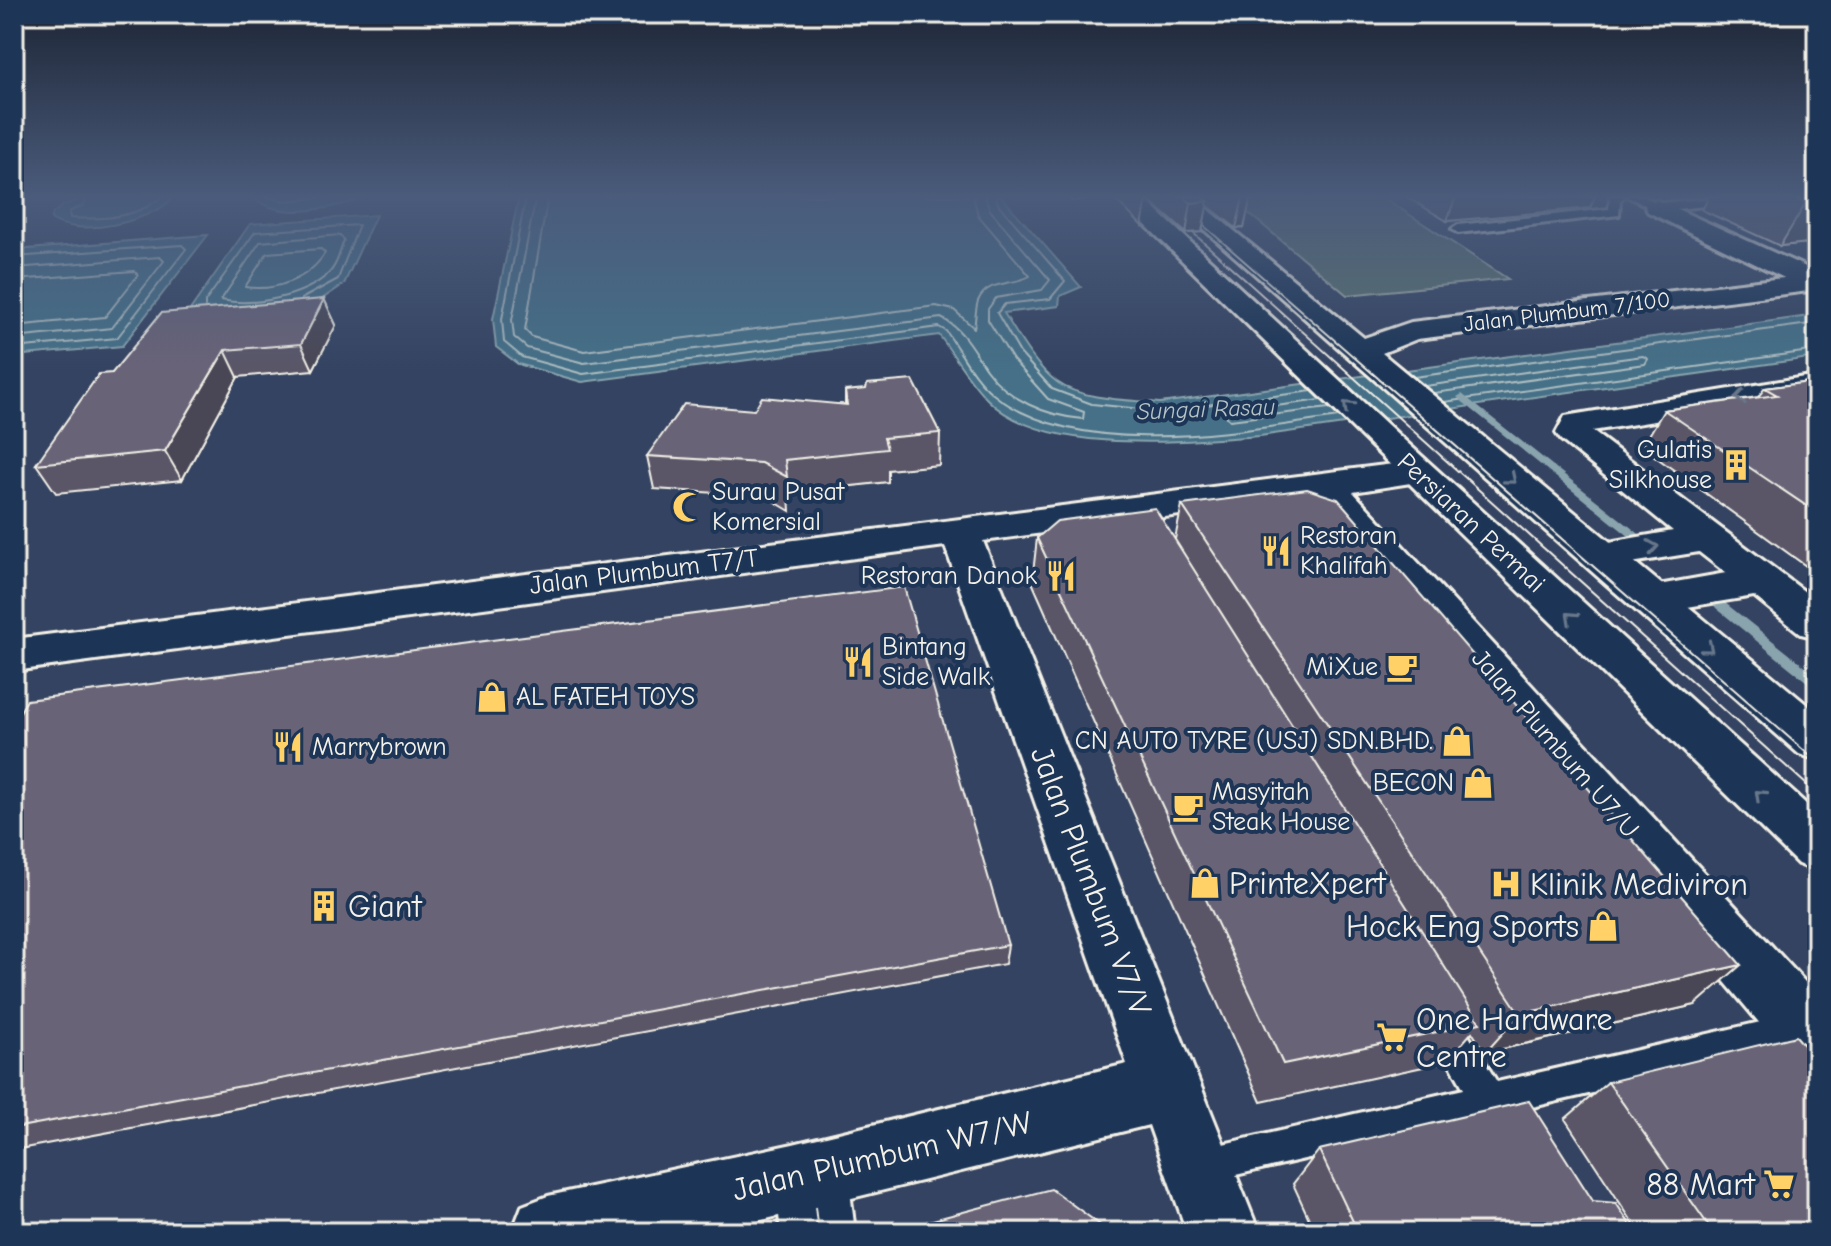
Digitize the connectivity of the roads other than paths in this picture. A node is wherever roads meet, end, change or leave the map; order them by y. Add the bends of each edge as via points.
1 (1167, 254) edge
2 (1189, 254) edge
3 (1247, 254) edge
4 (1757, 254) edge
5 (1816, 282) edge
6 (1307, 305) junction
7 (1411, 331) junction
8 (1366, 354) junction
9 (1295, 356) junction
10 (1817, 385) edge
11 (1404, 460) junction
12 (1325, 483) junction
13 (959, 531) junction
14 (1706, 538) junction
15 (1600, 555) junction
16 (1762, 581) junction
17 (1651, 599) junction
18 (1817, 623) edge
19 (14, 655) edge
20 (1817, 741) edge
21 (1817, 848) edge
22 (1433, 1006) edge
23 (1811, 1035) edge
24 (1168, 1087) junction
25 (1489, 1101) junction
26 (1530, 1166) edge
27 (1198, 1167) junction
28 (815, 1203) edge
29 (548, 1232) edge
30 (1223, 1232) edge

1 - 9 street
2 - 9 street, Persiaran Permai
3 - 6 street
4 - 5 street
5 - 7 street, Jalan Plumbum 7/100
6 - 7 street via 1353,321
6 - 8 street
7 - 8 street
8 -> 15 street
11 -> 9 street, Persiaran Permai
10 -> 14 street via 1577,423 1573,433 1588,447
11 - 12 street, Jalan Plumbum T7/T
21 -> 11 street, Persiaran Permai
12 - 13 street, Jalan Plumbum T7/T via 1142,521
12 - 23 street, Jalan Plumbum U7/U
13 - 19 street, Jalan Plumbum T7/T
13 - 24 street, Jalan Plumbum V7/V
15 -> 14 street
14 - 16 street
15 - 17 street
16 - 17 street
16 - 18 street
17 -> 20 street
22 - 25 lane
23 - 25 lane
24 - 27 street, Jalan Plumbum V7/V
24 - 28 street, Jalan Plumbum W7/W
25 - 26 lane
25 - 27 lane
27 - 30 street, Jalan Plumbum V7/V
28 - 29 street, Jalan Plumbum W7/W

